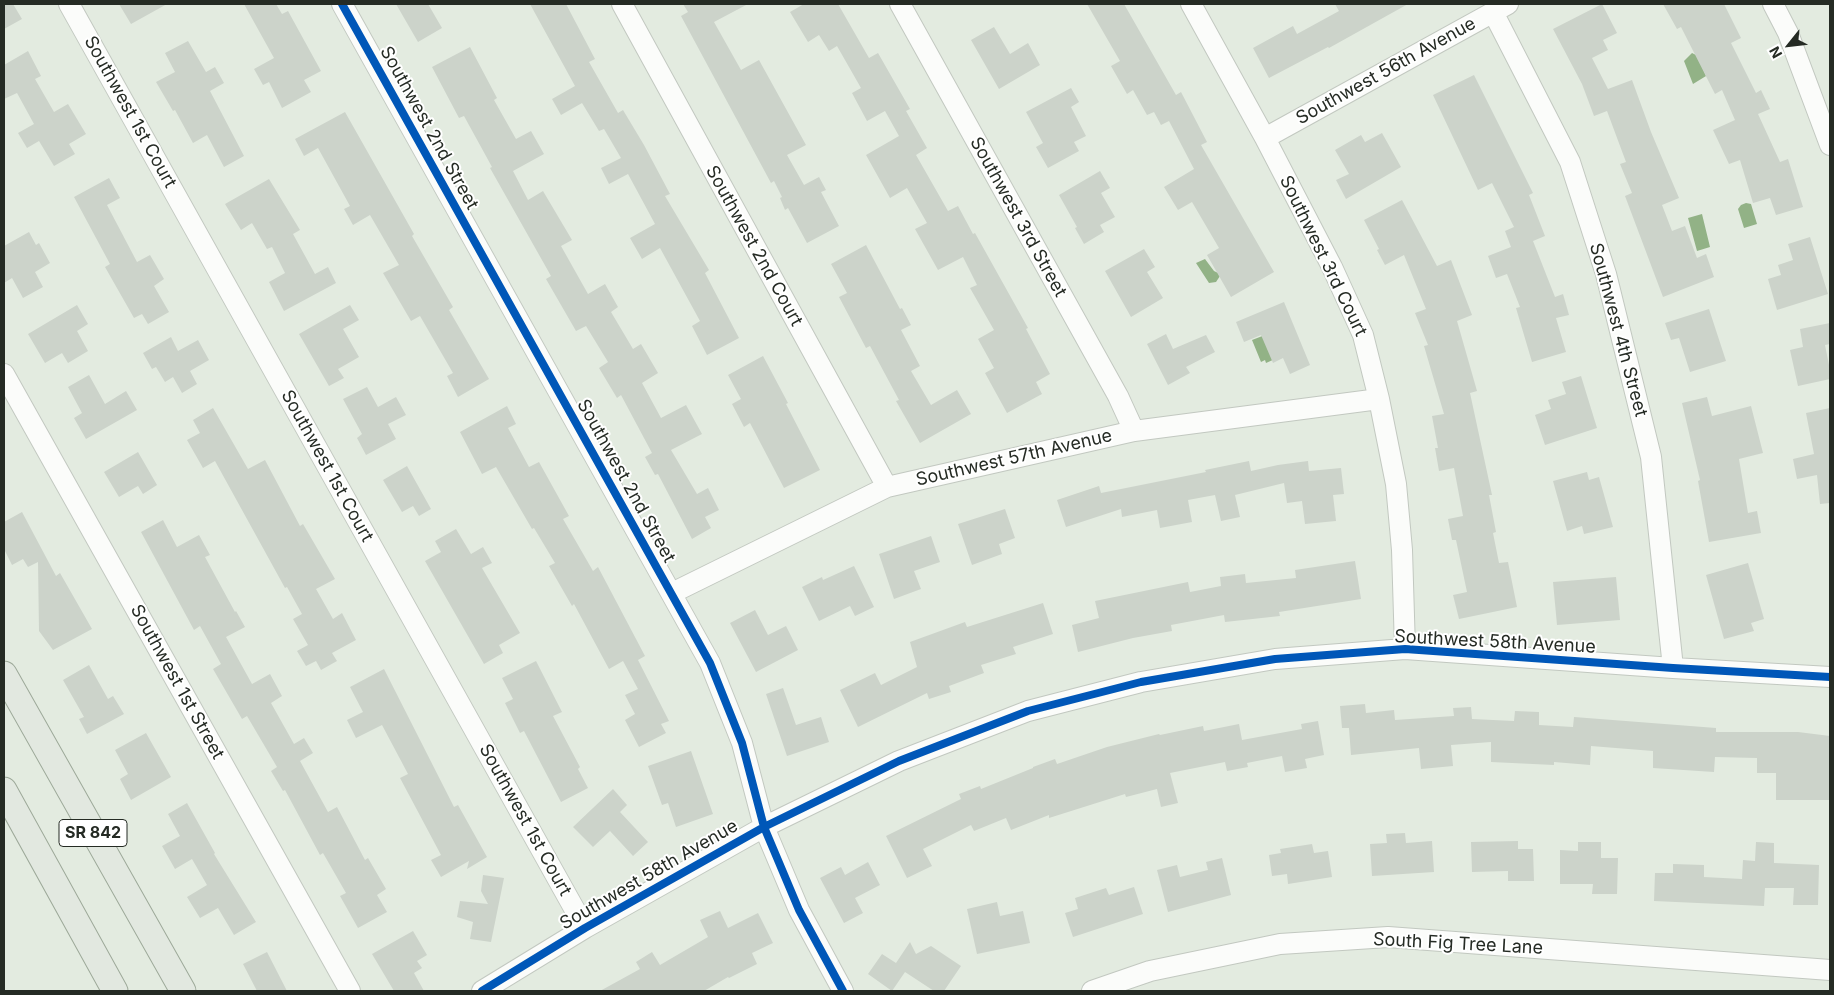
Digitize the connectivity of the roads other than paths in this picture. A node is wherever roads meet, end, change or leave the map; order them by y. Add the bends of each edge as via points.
1 (69, 4) edge
2 (342, 4) edge
3 (622, 4) edge
4 (900, 4) edge
5 (1191, 4) edge
6 (1773, 4) edge
7 (1500, 8) edge
8 (1265, 138) junction
9 (1830, 145) edge
10 (4, 374) edge
11 (1379, 399) junction
12 (1134, 431) junction
13 (887, 488) junction
14 (672, 593) junction
15 (1405, 648) junction
16 (1673, 668) junction
17 (4, 674) edge
18 (1830, 677) edge
19 (4, 790) edge
20 (764, 826) junction
21 (585, 928) junction
22 (1830, 970) edge
23 (115, 991) edge
24 (183, 991) edge
25 (350, 991) edge
26 (482, 991) edge
27 (843, 991) edge
28 (1092, 991) edge

1 - 21 street, Southwest 1st Court
2 - 14 street, Southwest 2nd Street
3 - 13 street, Southwest 2nd Court
4 - 12 street, Southwest 3rd Street via 1118,396
5 - 8 street, Southwest 3rd Court
6 - 9 street via 1788,34
7 - 8 street, Southwest 56th Avenue
7 - 16 street, Southwest 4th Street via 1570,162 1606,274 1651,457
8 - 11 street, Southwest 3rd Court via 1363,334
10 - 25 street, Southwest 1st Street
11 - 12 street, Southwest 57th Avenue
11 - 15 street, Southwest 3rd Court via 1396,484
12 - 13 street, Southwest 57th Avenue
13 - 14 street, Southwest 57th Avenue
14 - 20 street, Southwest 2nd Street via 710,662 742,743
15 - 16 street, Southwest 58th Avenue
15 - 20 street, Southwest 58th Avenue via 1275,660 1141,682 1028,711 899,760
16 - 18 street, Southwest 58th Avenue
17 - 24 main road, SR 842
19 - 23 main road, SR 842
20 - 21 street, Southwest 58th Avenue
20 - 27 street, Southwest 2nd Street via 799,910
21 - 26 street, Southwest 58th Avenue
22 - 28 street, South Fig Tree Lane via 1388,937 1280,944 1150,971

